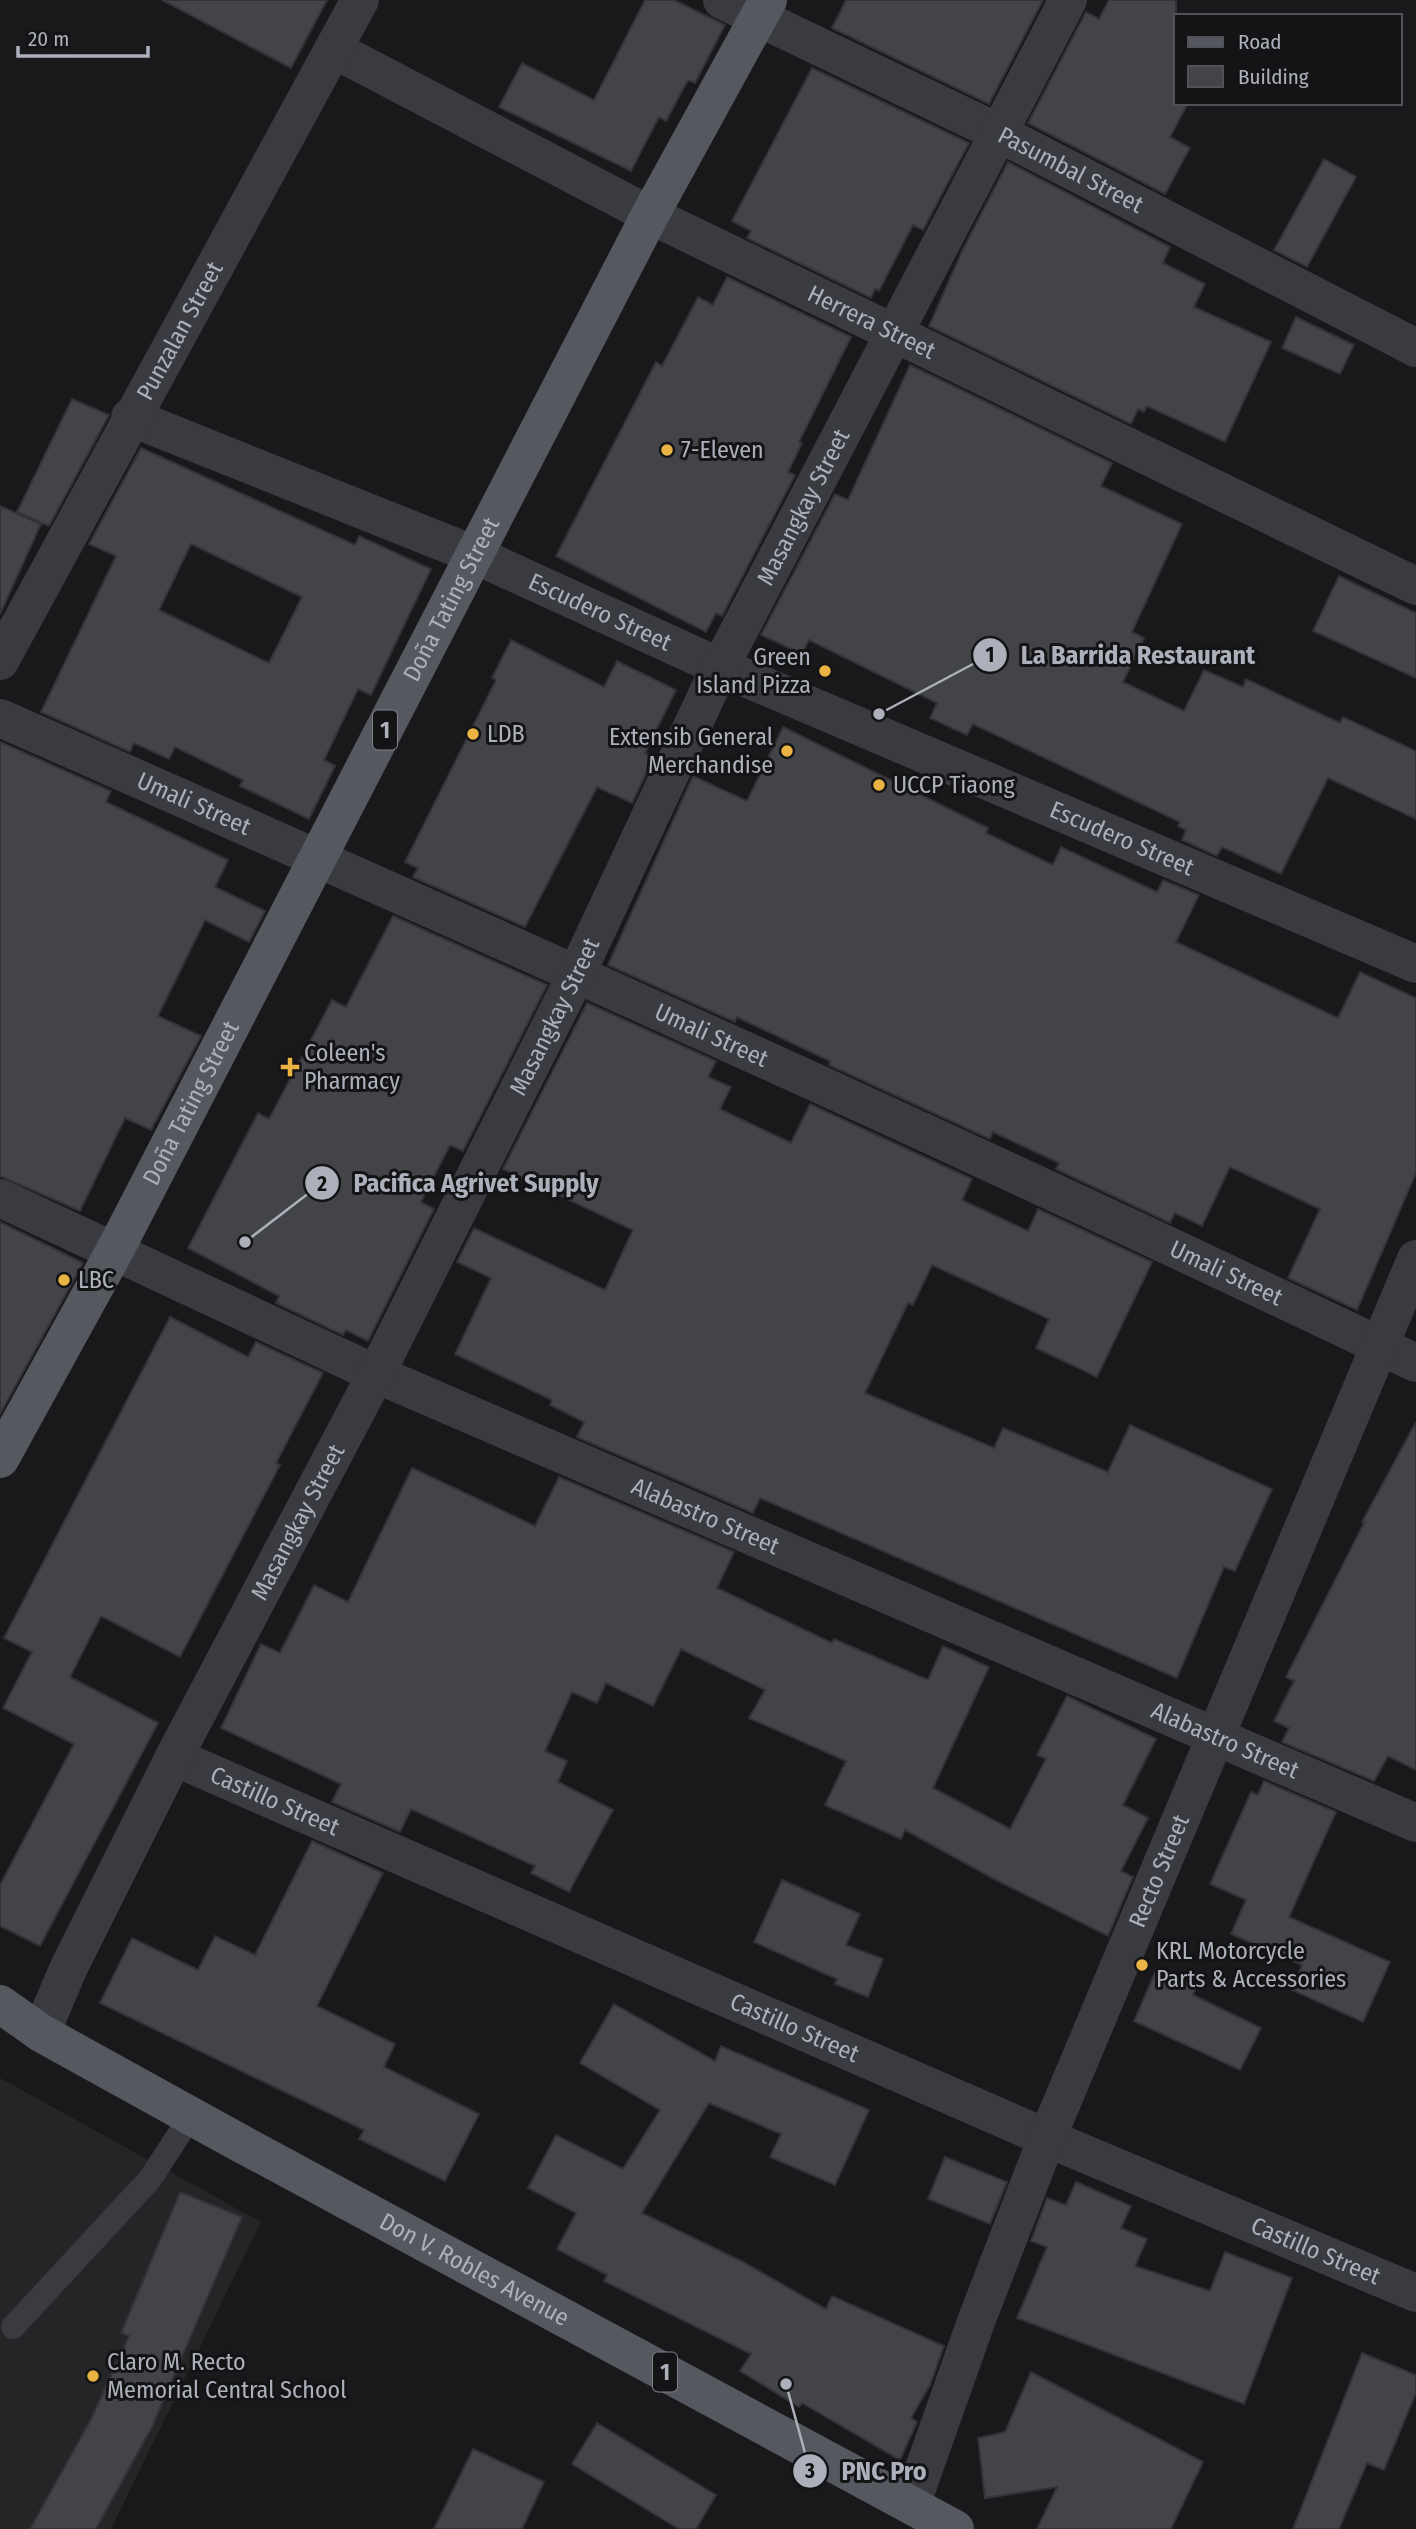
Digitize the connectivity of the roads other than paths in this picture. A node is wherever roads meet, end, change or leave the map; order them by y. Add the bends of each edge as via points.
1 (360, 0) edge
2 (722, 0) edge
3 (1068, 0) edge
4 (764, 9) edge
5 (333, 49) junction
6 (997, 132) junction
7 (650, 215) junction
8 (892, 334) junction
9 (1416, 348) edge
10 (130, 418) junction
11 (475, 555) junction
12 (1416, 586) edge
13 (0, 661) edge
14 (720, 667) junction
15 (0, 718) edge
16 (318, 858) junction
17 (1416, 964) edge
18 (576, 975) junction
19 (0, 1198) edge
20 (114, 1252) junction
21 (1416, 1259) edge
22 (1378, 1345) junction
23 (1416, 1363) edge
24 (376, 1374) junction
25 (0, 1459) edge
26 (1217, 1735) junction
27 (174, 1757) junction
28 (1416, 1823) edge
29 (0, 2004) edge
30 (41, 2033) junction
31 (191, 2116) junction
32 (1047, 2138) junction
33 (1416, 2293) edge
34 (13, 2327) dead end
35 (909, 2517) edge
36 (955, 2529) edge

1 - 5 street, Punzalan Street
2 - 4 street, Pasumbal Street
3 - 6 street, Masangkay Street
4 - 6 street, Pasumbal Street
4 - 7 main road, Doña Tating Street / 1
5 - 7 street, Herrera Street
5 - 10 street, Punzalan Street
6 - 8 street, Masangkay Street
6 - 9 street, Pasumbal Street
7 - 8 street, Herrera Street
7 - 11 main road, Doña Tating Street / 1
8 - 12 street, Herrera Street
8 - 14 street, Masangkay Street
10 - 11 street, Escudero Street
10 - 13 street, Punzalan Street
11 - 14 street, Escudero Street
11 - 16 main road, Doña Tating Street / 1
14 - 17 street, Escudero Street
14 - 18 street, Masangkay Street
15 - 16 street, Umali Street
16 - 18 street, Umali Street
16 - 20 main road, Doña Tating Street / 1
18 - 22 street, Umali Street
18 - 24 street, Masangkay Street
19 - 20 street, Alabastro Street
20 - 24 street, Alabastro Street
20 - 25 main road, Doña Tating Street / 1
21 - 22 street, Recto Street
22 - 23 street, Umali Street
22 - 26 street, Recto Street
24 - 26 street, Alabastro Street
24 - 27 street, Masangkay Street
26 - 28 street, Alabastro Street
26 - 32 street, Recto Street
27 - 30 street, Masangkay Street
27 - 32 street, Castillo Street
29 - 30 main road, Don V. Robles Avenue / 1
30 - 31 main road, Don V. Robles Avenue / 1
31 - 34 lane via 150,2179
31 - 35 main road, Don V. Robles Avenue / 1
32 - 33 street, Castillo Street
32 - 35 street, Recto Street via 977,2319
35 - 36 main road, Don V. Robles Avenue / 1

